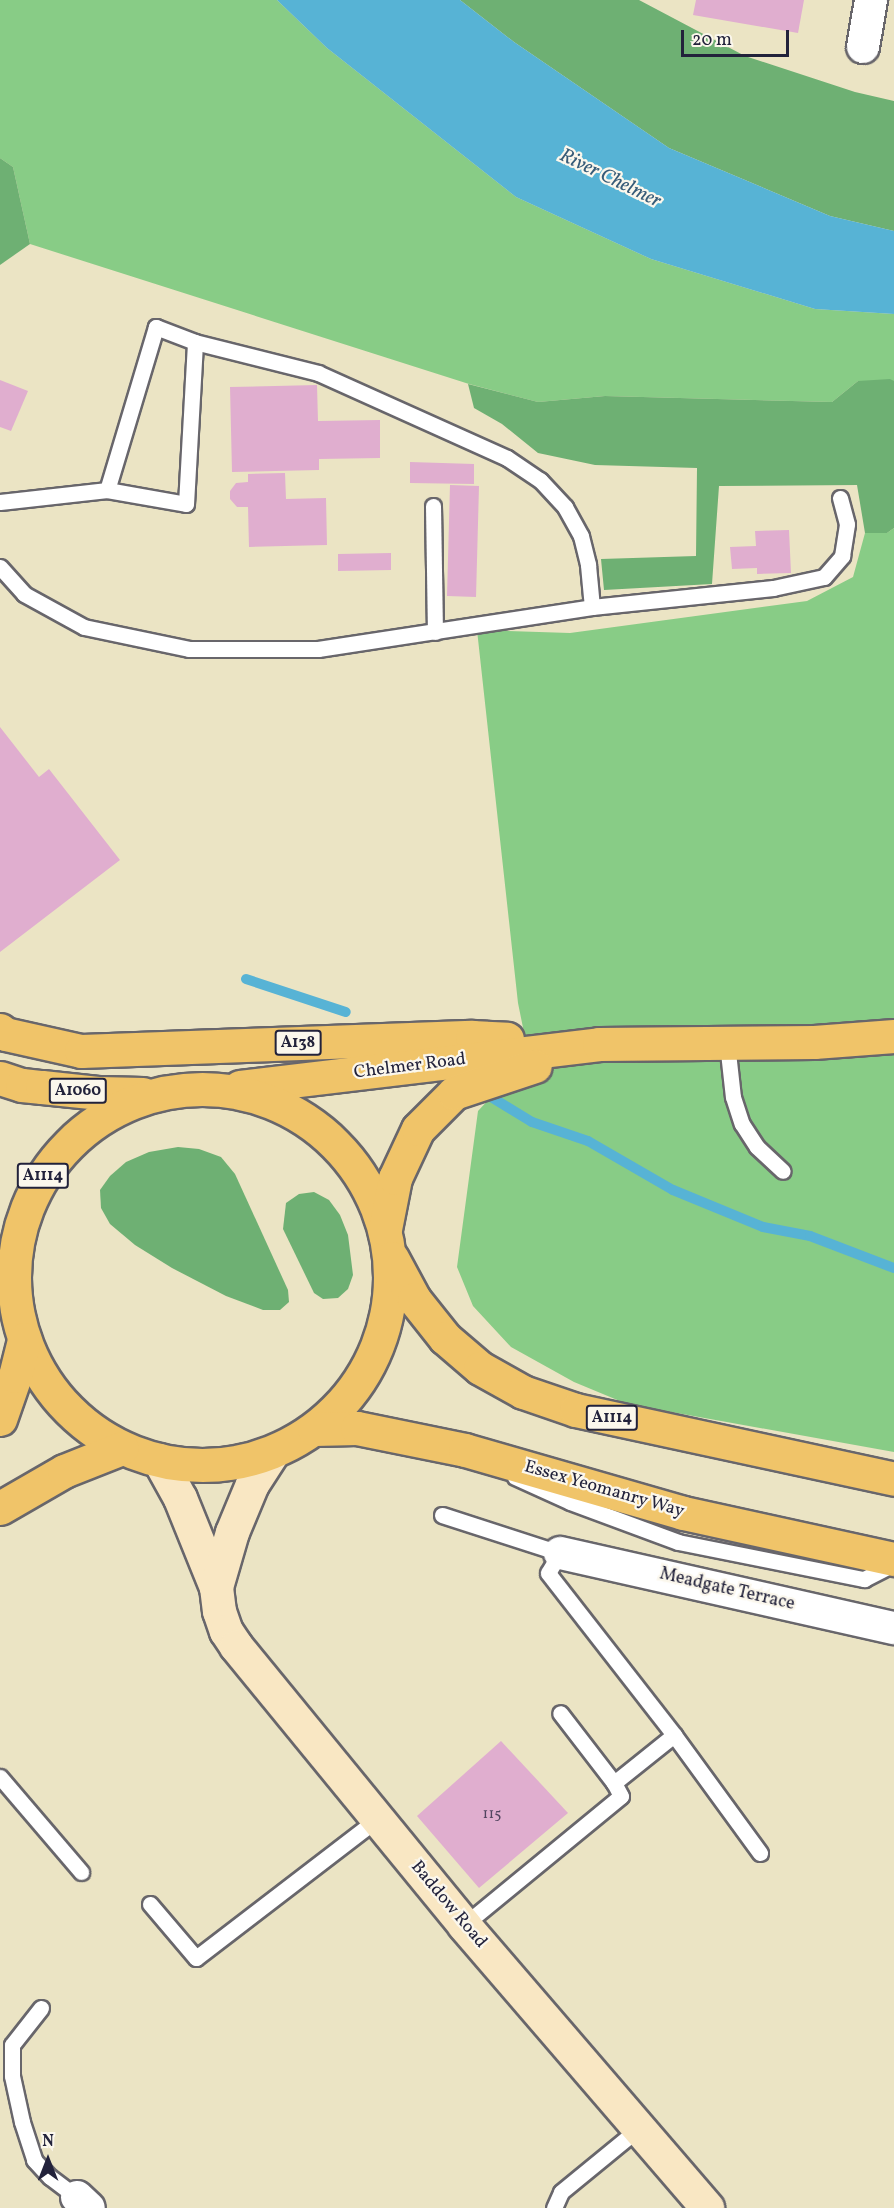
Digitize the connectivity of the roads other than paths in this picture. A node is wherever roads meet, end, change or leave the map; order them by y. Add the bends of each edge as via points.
1 (871, 0) edge
2 (862, 47) dead end
3 (195, 342) junction
4 (107, 490) junction
5 (840, 498) dead end
6 (0, 502) edge
7 (433, 506) dead end
8 (0, 567) edge
9 (592, 607) junction
10 (435, 632) junction
11 (0, 1030) edge
12 (894, 1036) edge
13 (727, 1043) junction
14 (599, 1044) junction
15 (0, 1078) edge
16 (220, 1089) junction
17 (157, 1094) junction
18 (783, 1172) dead end
19 (387, 1241) junction
20 (0, 1284) edge
21 (20, 1327) junction
22 (0, 1419) edge
23 (314, 1429) junction
24 (122, 1448) junction
25 (273, 1452) junction
26 (489, 1457) junction
27 (159, 1461) junction
28 (894, 1479) edge
29 (0, 1508) edge
30 (442, 1515) dead end
31 (560, 1553) junction
32 (894, 1559) edge
33 (894, 1564) edge
34 (216, 1587) junction
35 (894, 1628) edge
36 (560, 1713) dead end
37 (674, 1735) junction
38 (0, 1777) edge
39 (614, 1783) junction
40 (377, 1819) junction
41 (760, 1853) dead end
42 (81, 1872) dead end
43 (150, 1904) dead end
44 (464, 1925) junction
45 (41, 2008) dead end
46 (638, 2129) junction
47 (83, 2203) edge
48 (554, 2208) edge
49 (706, 2208) edge

1 - 2 street
3 - 4 lane via 156,327
3 - 4 lane via 186,504
3 - 9 lane via 318,373 507,458 540,480 565,507 581,536
4 - 6 lane
5 - 9 lane via 847,524 842,556 824,577 773,588
7 - 10 lane
8 - 10 lane via 24,594 84,627 189,649 318,649
9 - 10 lane
11 - 14 main road, A138 via 81,1051 472,1037
12 - 13 main road, Chelmer Road / A138
13 - 14 main road, Chelmer Road / A138
13 - 18 lane via 733,1097 742,1124 757,1147
14 - 16 main road, Chelmer Road / A138
14 - 19 main road, Chelmer Road / A138 via 454,1093 418,1129 395,1178
15 - 17 main road, A1060 via 22,1085 98,1093
16 - 17 main road, A1114
16 - 19 main road, A1114 via 265,1099 306,1119 333,1141 368,1186
17 - 21 main road, A1114 via 98,1120 70,1141 34,1190 15,1251 13,1283
19 - 23 main road, A1114 via 391,1287 376,1352 360,1381
19 - 28 main road, A1114 via 414,1299 445,1338 480,1368 523,1392 576,1410
20 - 21 main road
21 - 22 main road, A1114 via 15,1376
21 - 24 main road, A1114 via 36,1367 52,1392 72,1414
23 - 25 main road, A1114
23 - 26 main road, Essex Yeomanry Way / A1114 via 357,1428
24 - 27 main road, A1114
24 - 29 main road via 64,1471
25 - 27 main road, A1114 via 205,1465
25 - 34 main road, Baddow Road via 252,1484 232,1532
26 - 32 main road, Essex Yeomanry Way / A1114 via 683,1513
26 - 33 lane via 522,1482 678,1542 864,1580
27 - 34 main road, Baddow Road via 180,1498
30 - 31 lane
31 - 35 street, Meadgate Terrace
31 - 37 lane via 548,1574
34 - 40 main road, Baddow Road via 226,1631
36 - 39 lane
37 - 39 lane
37 - 41 lane
38 - 42 lane
39 - 44 lane via 621,1796
40 - 43 lane via 196,1958
40 - 44 main road, Baddow Road
44 - 46 main road, Baddow Road
45 - 47 lane via 12,2044 12,2076 34,2160
46 - 48 lane via 561,2192
46 - 49 main road, Baddow Road

